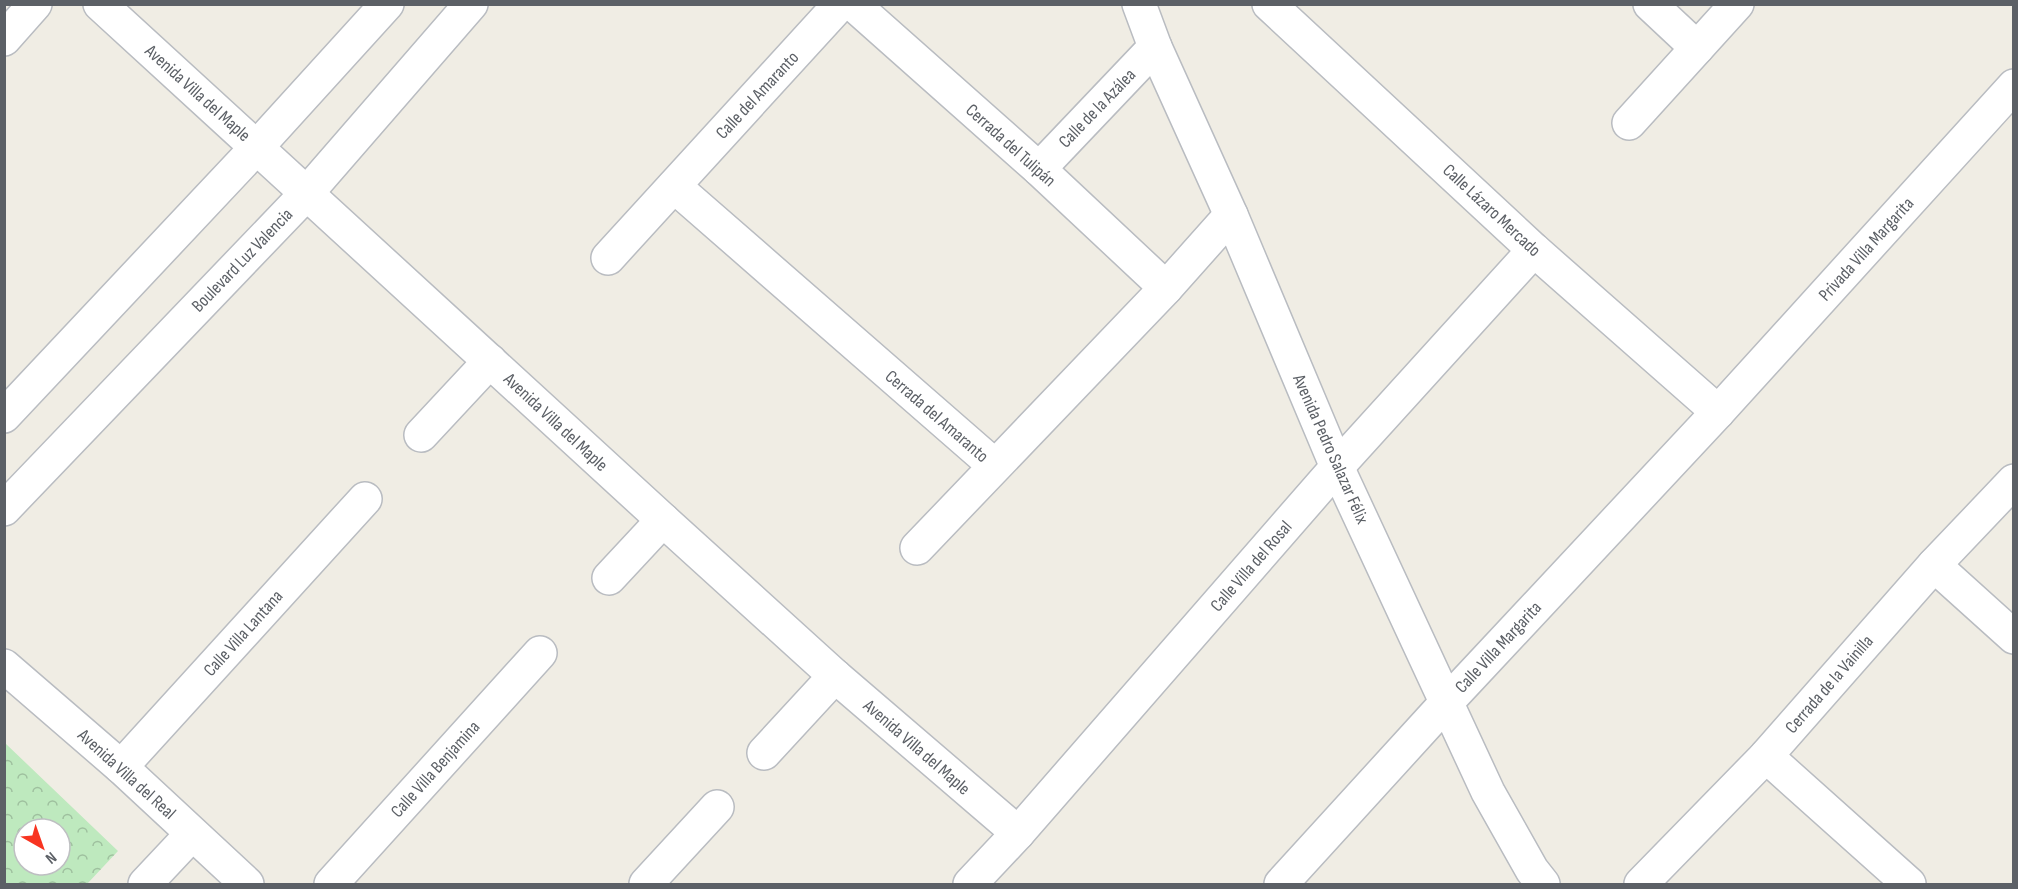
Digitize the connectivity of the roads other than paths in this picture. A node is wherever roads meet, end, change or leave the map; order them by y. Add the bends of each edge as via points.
1 (35, 4) edge
2 (100, 4) edge
3 (387, 4) edge
4 (471, 4) edge
5 (840, 4) edge
6 (853, 4) edge
7 (1139, 4) edge
8 (1269, 4) edge
9 (1650, 4) edge
10 (1737, 4) edge
11 (4, 39) edge
12 (1155, 47) junction
13 (1697, 48) junction
14 (2013, 86) edge
15 (1629, 123) dead end
16 (257, 147) junction
17 (1039, 170) junction
18 (674, 186) junction
19 (306, 194) junction
20 (1232, 215) junction
21 (1534, 250) junction
22 (608, 258) dead end
23 (1166, 288) junction
24 (490, 361) junction
25 (1718, 412) junction
26 (4, 416) edge
27 (420, 435) dead end
28 (995, 466) junction
29 (1337, 467) junction
30 (2013, 481) edge
31 (365, 499) dead end
32 (4, 509) edge
33 (663, 520) junction
34 (917, 548) dead end
35 (1934, 565) junction
36 (609, 578) dead end
37 (2013, 637) edge
38 (540, 653) dead end
39 (4, 666) edge
40 (836, 676) junction
41 (1446, 703) junction
42 (764, 753) dead end
43 (1766, 756) junction
44 (121, 767) junction
45 (717, 807) dead end
46 (1018, 833) junction
47 (192, 834) junction
48 (145, 885) edge
49 (247, 885) edge
50 (331, 885) edge
51 (646, 885) edge
52 (970, 885) edge
53 (1281, 885) edge
54 (1543, 885) edge
55 (1641, 885) edge
56 (1909, 885) edge

1 - 11 street
2 - 16 street, Avenida Villa del Maple
3 - 16 street
4 - 19 street, Boulevard Luz Valencia
5 - 18 street, Calle del Amaranto
6 - 17 street, Cerrada del Tulipán
7 - 12 street, Avenida Pedro Salazar Félix
8 - 21 street, Calle Lázaro Mercado
9 - 13 street
10 - 13 street
12 - 17 street, Calle de la Azálea
12 - 20 street, Avenida Pedro Salazar Félix
13 - 15 street
14 - 25 street, Privada Villa Margarita
16 - 19 street, Avenida Villa del Maple
16 - 26 street
17 - 23 street, Cerrada del Tulipán
18 - 22 street, Calle del Amaranto
18 - 28 street, Cerrada del Amaranto
19 - 24 street, Avenida Villa del Maple
19 - 32 street, Boulevard Luz Valencia
20 - 23 street, Cerrada del Amaranto
20 - 29 street, Avenida Pedro Salazar Félix
21 - 25 street, Calle Lázaro Mercado
21 - 29 street, Calle Villa del Rosal
23 - 28 street, Cerrada del Amaranto
24 - 27 street
24 - 33 street, Avenida Villa del Maple
25 - 41 street, Calle Villa Margarita
28 - 34 street
29 - 41 street, Avenida Pedro Salazar Félix
29 - 46 street, Calle Villa del Rosal
30 - 35 street, Cerrada de la Vainilla
31 - 44 street, Calle Villa Lantana
33 - 36 street
33 - 40 street, Avenida Villa del Maple
35 - 37 street
35 - 43 street, Cerrada de la Vainilla
38 - 50 street, Calle Villa Benjamina
39 - 44 street, Avenida Villa del Real
40 - 42 street
40 - 46 street, Avenida Villa del Maple
41 - 53 street, Calle Villa Margarita
41 - 54 street, Avenida Pedro Salazar Félix via 1488,792
43 - 55 street, Cerrada de la Vainilla
43 - 56 street
44 - 47 street, Avenida Villa del Real
45 - 51 street
46 - 52 street, Calle Villa del Rosal
47 - 48 street
47 - 49 street, Avenida Villa del Real

